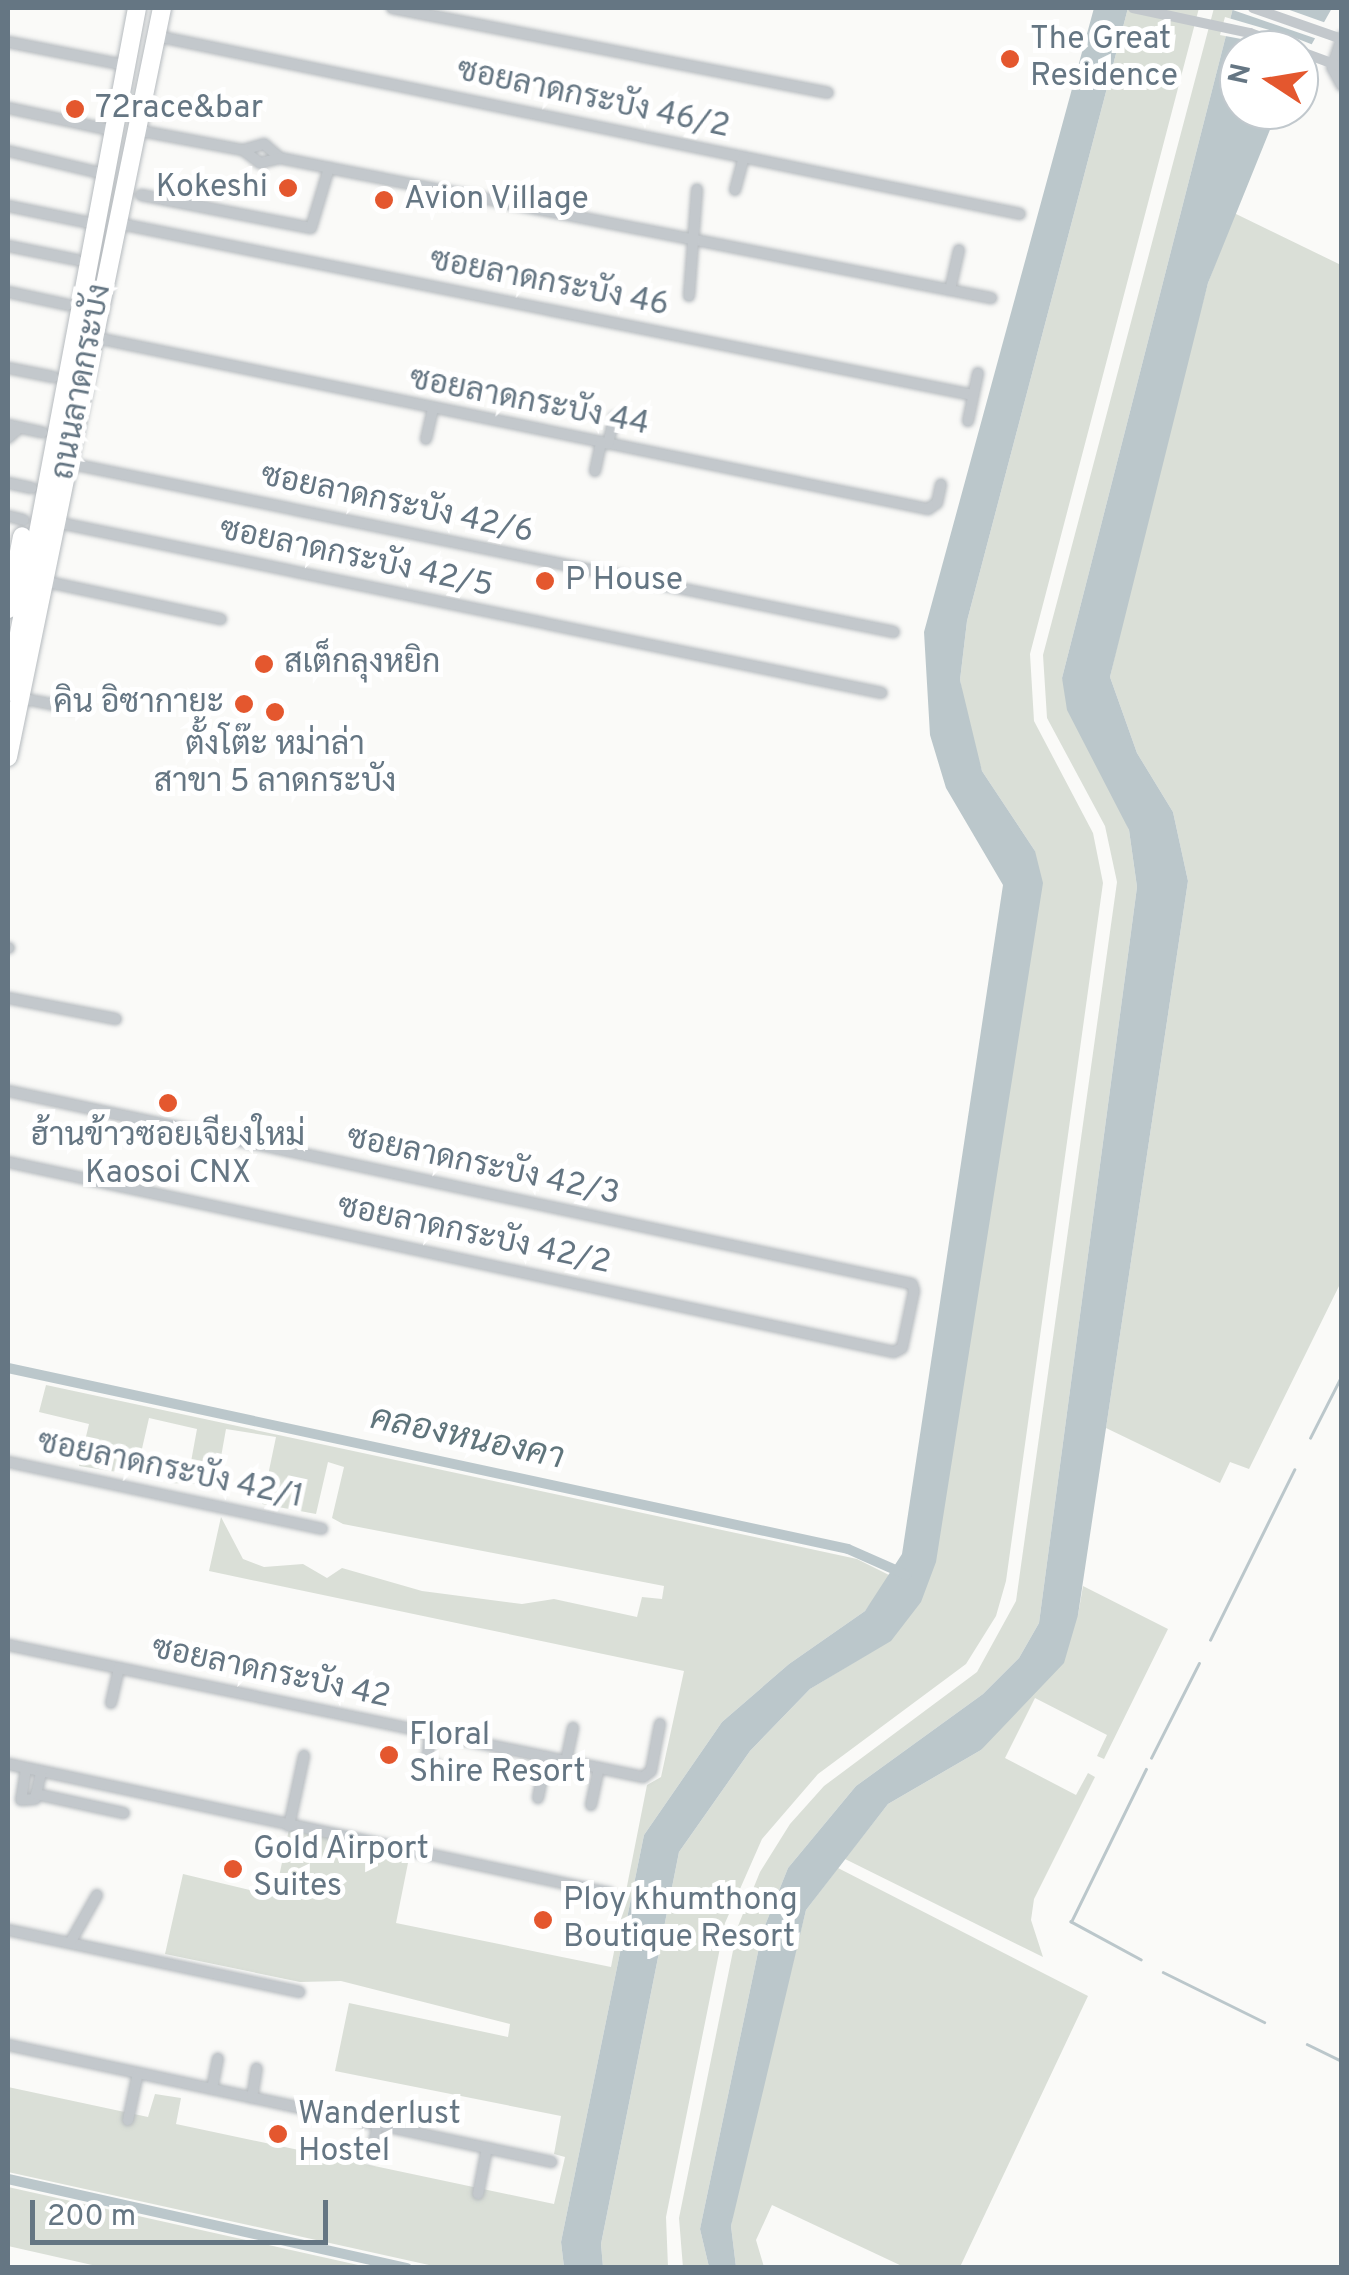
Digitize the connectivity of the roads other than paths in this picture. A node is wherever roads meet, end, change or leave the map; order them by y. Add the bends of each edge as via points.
1 (134, 8) edge
2 (152, 8) edge
3 (162, 8) edge
4 (392, 8) edge
5 (1133, 8) edge
6 (1253, 8) edge
7 (156, 36) junction
8 (1342, 38) edge
9 (8, 42) edge
10 (118, 64) junction
11 (1342, 66) edge
12 (1342, 86) edge
13 (828, 93) dead end
14 (8, 108) edge
15 (105, 129) junction
16 (136, 130) junction
17 (243, 150) junction
18 (8, 151) edge
19 (744, 157) junction
20 (280, 158) junction
21 (329, 168) junction
22 (96, 172) junction
23 (698, 189) dead end
24 (736, 190) dead end
25 (140, 195) dead end
26 (8, 206) edge
27 (1020, 214) dead end
28 (85, 222) junction
29 (115, 223) junction
30 (690, 239) junction
31 (8, 246) edge
32 (960, 250) dead end
33 (77, 260) junction
34 (950, 290) junction
35 (8, 292) edge
36 (689, 296) dead end
37 (991, 298) dead end
38 (68, 304) junction
39 (85, 344) junction
40 (8, 368) edge
41 (978, 373) dead end
42 (53, 377) junction
43 (973, 395) junction
44 (433, 410) junction
45 (614, 418) dead end
46 (968, 421) dead end
47 (13, 426) edge
48 (42, 432) junction
49 (8, 438) edge
50 (426, 440) dead end
51 (604, 444) junction
52 (67, 462) junction
53 (595, 471) dead end
54 (8, 483) edge
55 (940, 484) dead end
56 (31, 488) junction
57 (16, 518) edge
58 (54, 522) junction
59 (13, 549) edge
60 (43, 581) junction
61 (8, 608) edge
62 (221, 619) dead end
63 (894, 632) dead end
64 (24, 675) junction
65 (882, 693) dead end
66 (13, 695) edge
67 (72, 708) dead end
68 (8, 757) edge
69 (8, 998) edge
70 (116, 1019) dead end
71 (8, 1091) edge
72 (8, 1162) edge
73 (907, 1320) joint
74 (8, 1462) edge
75 (322, 1529) dead end
76 (8, 1644) edge
77 (119, 1668) junction
78 (111, 1703) dead end
79 (660, 1724) dead end
80 (573, 1728) dead end
81 (430, 1733) junction
82 (304, 1756) dead end
83 (546, 1757) junction
84 (566, 1761) junction
85 (8, 1764) edge
86 (438, 1766) dead end
87 (600, 1768) junction
88 (26, 1769) junction
89 (41, 1772) junction
90 (36, 1794) junction
91 (538, 1798) dead end
92 (591, 1805) dead end
93 (124, 1813) dead end
94 (289, 1826) junction
95 (610, 1893) dead end
96 (96, 1895) dead end
97 (8, 1930) edge
98 (70, 1943) junction
99 (300, 1992) dead end
100 (8, 2045) edge
101 (218, 2059) dead end
102 (258, 2068) dead end
103 (138, 2073) junction
104 (212, 2089) junction
105 (252, 2098) junction
106 (128, 2120) dead end
107 (378, 2125) junction
108 (488, 2148) junction
109 (371, 2157) dead end
110 (552, 2162) dead end
111 (478, 2194) dead end

1 - 10 main road, ถนนลาดกระบัง
1 - 66 main road
2 - 39 main road
3 - 7 main road, ถนนลาดกระบัง
4 - 13 street
5 - 11 street, bridge via 1250,33
6 - 8 street, bridge
7 - 16 main road, ถนนลาดกระบัง
7 - 19 street, ซอยลาดกระบัง 46/2
8 - 12 street via 1332,67
9 - 10 street
10 - 15 main road, ถนนลาดกระบัง
14 - 15 street
15 - 22 main road, ถนนลาดกระบัง
16 - 17 street
16 - 29 main road, ถนนลาดกระบัง
17 - 20 street via 260,163
17 - 20 street via 264,144
18 - 22 street
19 - 24 street
19 - 27 street, ซอยลาดกระบัง 46/2
20 - 21 street
21 - 25 street via 311,228
21 - 30 street
22 - 28 main road, ถนนลาดกระบัง
23 - 30 street
26 - 28 street
28 - 33 main road, ถนนลาดกระบัง
29 - 39 main road, ถนนลาดกระบัง
29 - 43 street, ซอยลาดกระบัง 46
30 - 34 street
30 - 36 street
31 - 33 street
32 - 34 street
33 - 38 main road, ถนนลาดกระบัง
34 - 37 street
35 - 38 street
38 - 42 main road, ถนนลาดกระบัง
39 - 44 street, ซอยลาดกระบัง 44
39 - 52 main road, ถนนลาดกระบัง
39 - 64 main road via 38,543
40 - 42 street
41 - 43 street
42 - 48 main road, ถนนลาดกระบัง
43 - 46 street
44 - 50 street
44 - 51 street, ซอยลาดกระบัง 44
45 - 51 street
47 - 48 street
47 - 49 street
48 - 56 main road, ถนนลาดกระบัง
51 - 53 street
51 - 55 street, ซอยลาดกระบัง 44 via 928,509 937,503
52 - 58 main road, ถนนลาดกระบัง
52 - 63 street, ซอยลาดกระบัง 42/6
54 - 56 street
56 - 57 main road, ถนนลาดกระบัง
57 - 59 main road, ถนนลาดกระบัง
58 - 60 main road, ถนนลาดกระบัง
58 - 65 street, ซอยลาดกระบัง 42/5
59 - 61 main road, ถนนลาดกระบัง
60 - 62 street
60 - 64 main road, ถนนลาดกระบัง
64 - 66 main road, ถนนลาดกระบัง
66 - 67 street
66 - 68 main road, ถนนลาดกระบัง
69 - 70 street
71 - 73 street, ซอยลาดกระบัง 42/3 via 912,1284
72 - 73 street, ซอยลาดกระบัง 42/2 via 894,1352 902,1348
74 - 75 street, ซอยลาดกระบัง 42/1
76 - 77 street, ซอยลาดกระบัง 42
77 - 78 street
77 - 81 street, ซอยลาดกระบัง 42
79 - 87 street, ซอยลาดกระบัง 42 via 649,1775
80 - 84 street
81 - 83 street, ซอยลาดกระบัง 42
81 - 86 street via 426,1757
82 - 94 street
83 - 84 street, ซอยลาดกระบัง 42
83 - 91 street
84 - 87 street, ซอยลาดกระบัง 42
85 - 88 street
87 - 92 street
88 - 89 street
88 - 90 street via 20,1799 33,1801
89 - 90 street
89 - 94 street
90 - 93 street
94 - 95 street
96 - 98 street
97 - 98 street
98 - 99 street
100 - 103 street
101 - 104 street
102 - 105 street
103 - 104 street
103 - 106 street
104 - 105 street
105 - 107 street
107 - 108 street
107 - 109 street
108 - 110 street
108 - 111 street

